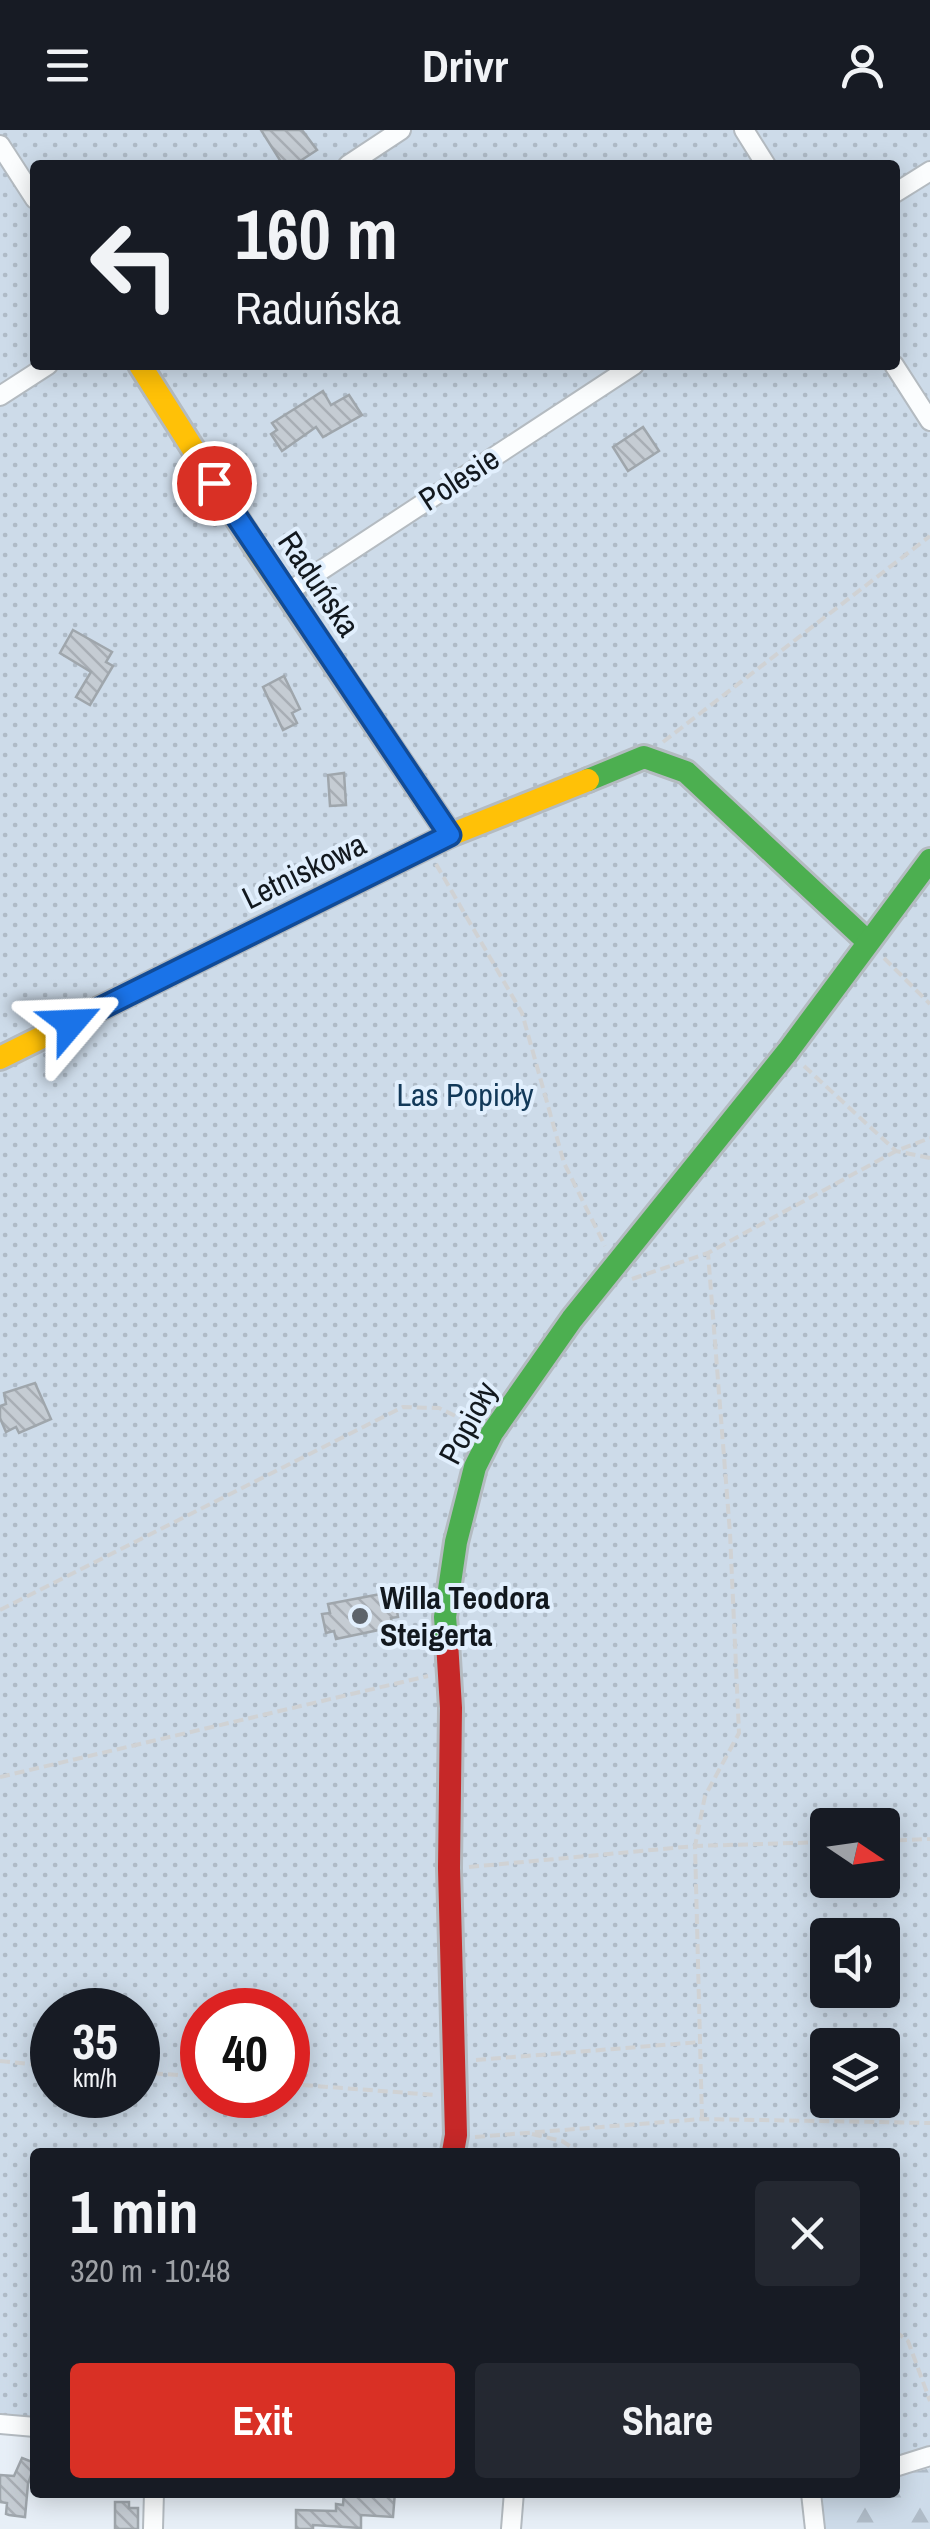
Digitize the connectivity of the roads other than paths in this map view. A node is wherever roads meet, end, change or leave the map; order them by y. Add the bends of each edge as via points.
1 (401, 130) edge
2 (744, 130) edge
3 (0, 144) edge
4 (356, 160) edge
5 (763, 160) edge
6 (930, 170) edge
7 (30, 190) edge
8 (900, 191) edge
9 (40, 370) edge
10 (143, 370) edge
11 (626, 370) edge
12 (897, 370) edge
13 (0, 396) edge
14 (930, 421) edge
15 (286, 594) junction
16 (450, 835) junction
17 (930, 860) edge
18 (867, 941) junction
19 (0, 1058) edge
20 (454, 2144) edge
21 (0, 2424) edge
22 (30, 2427) edge
23 (930, 2456) edge
24 (900, 2465) edge
25 (154, 2498) edge
26 (513, 2498) edge
27 (811, 2498) edge
28 (154, 2529) edge
29 (510, 2529) edge
30 (815, 2529) edge

1 - 4 street
2 - 5 street
3 - 7 street
6 - 8 street
9 - 13 street
10 - 15 street, Raduńska
11 - 15 street, Polesie
12 - 14 street
15 - 16 street, Raduńska
16 - 18 street, Letniskowa via 644,757 686,772
16 - 19 street, Letniskowa
17 - 18 street, Popioły
18 - 20 street, Popioły via 788,1051 572,1319 492,1433 476,1467 445,1616
21 - 22 street
23 - 24 street
25 - 28 street
26 - 29 street
27 - 30 street

